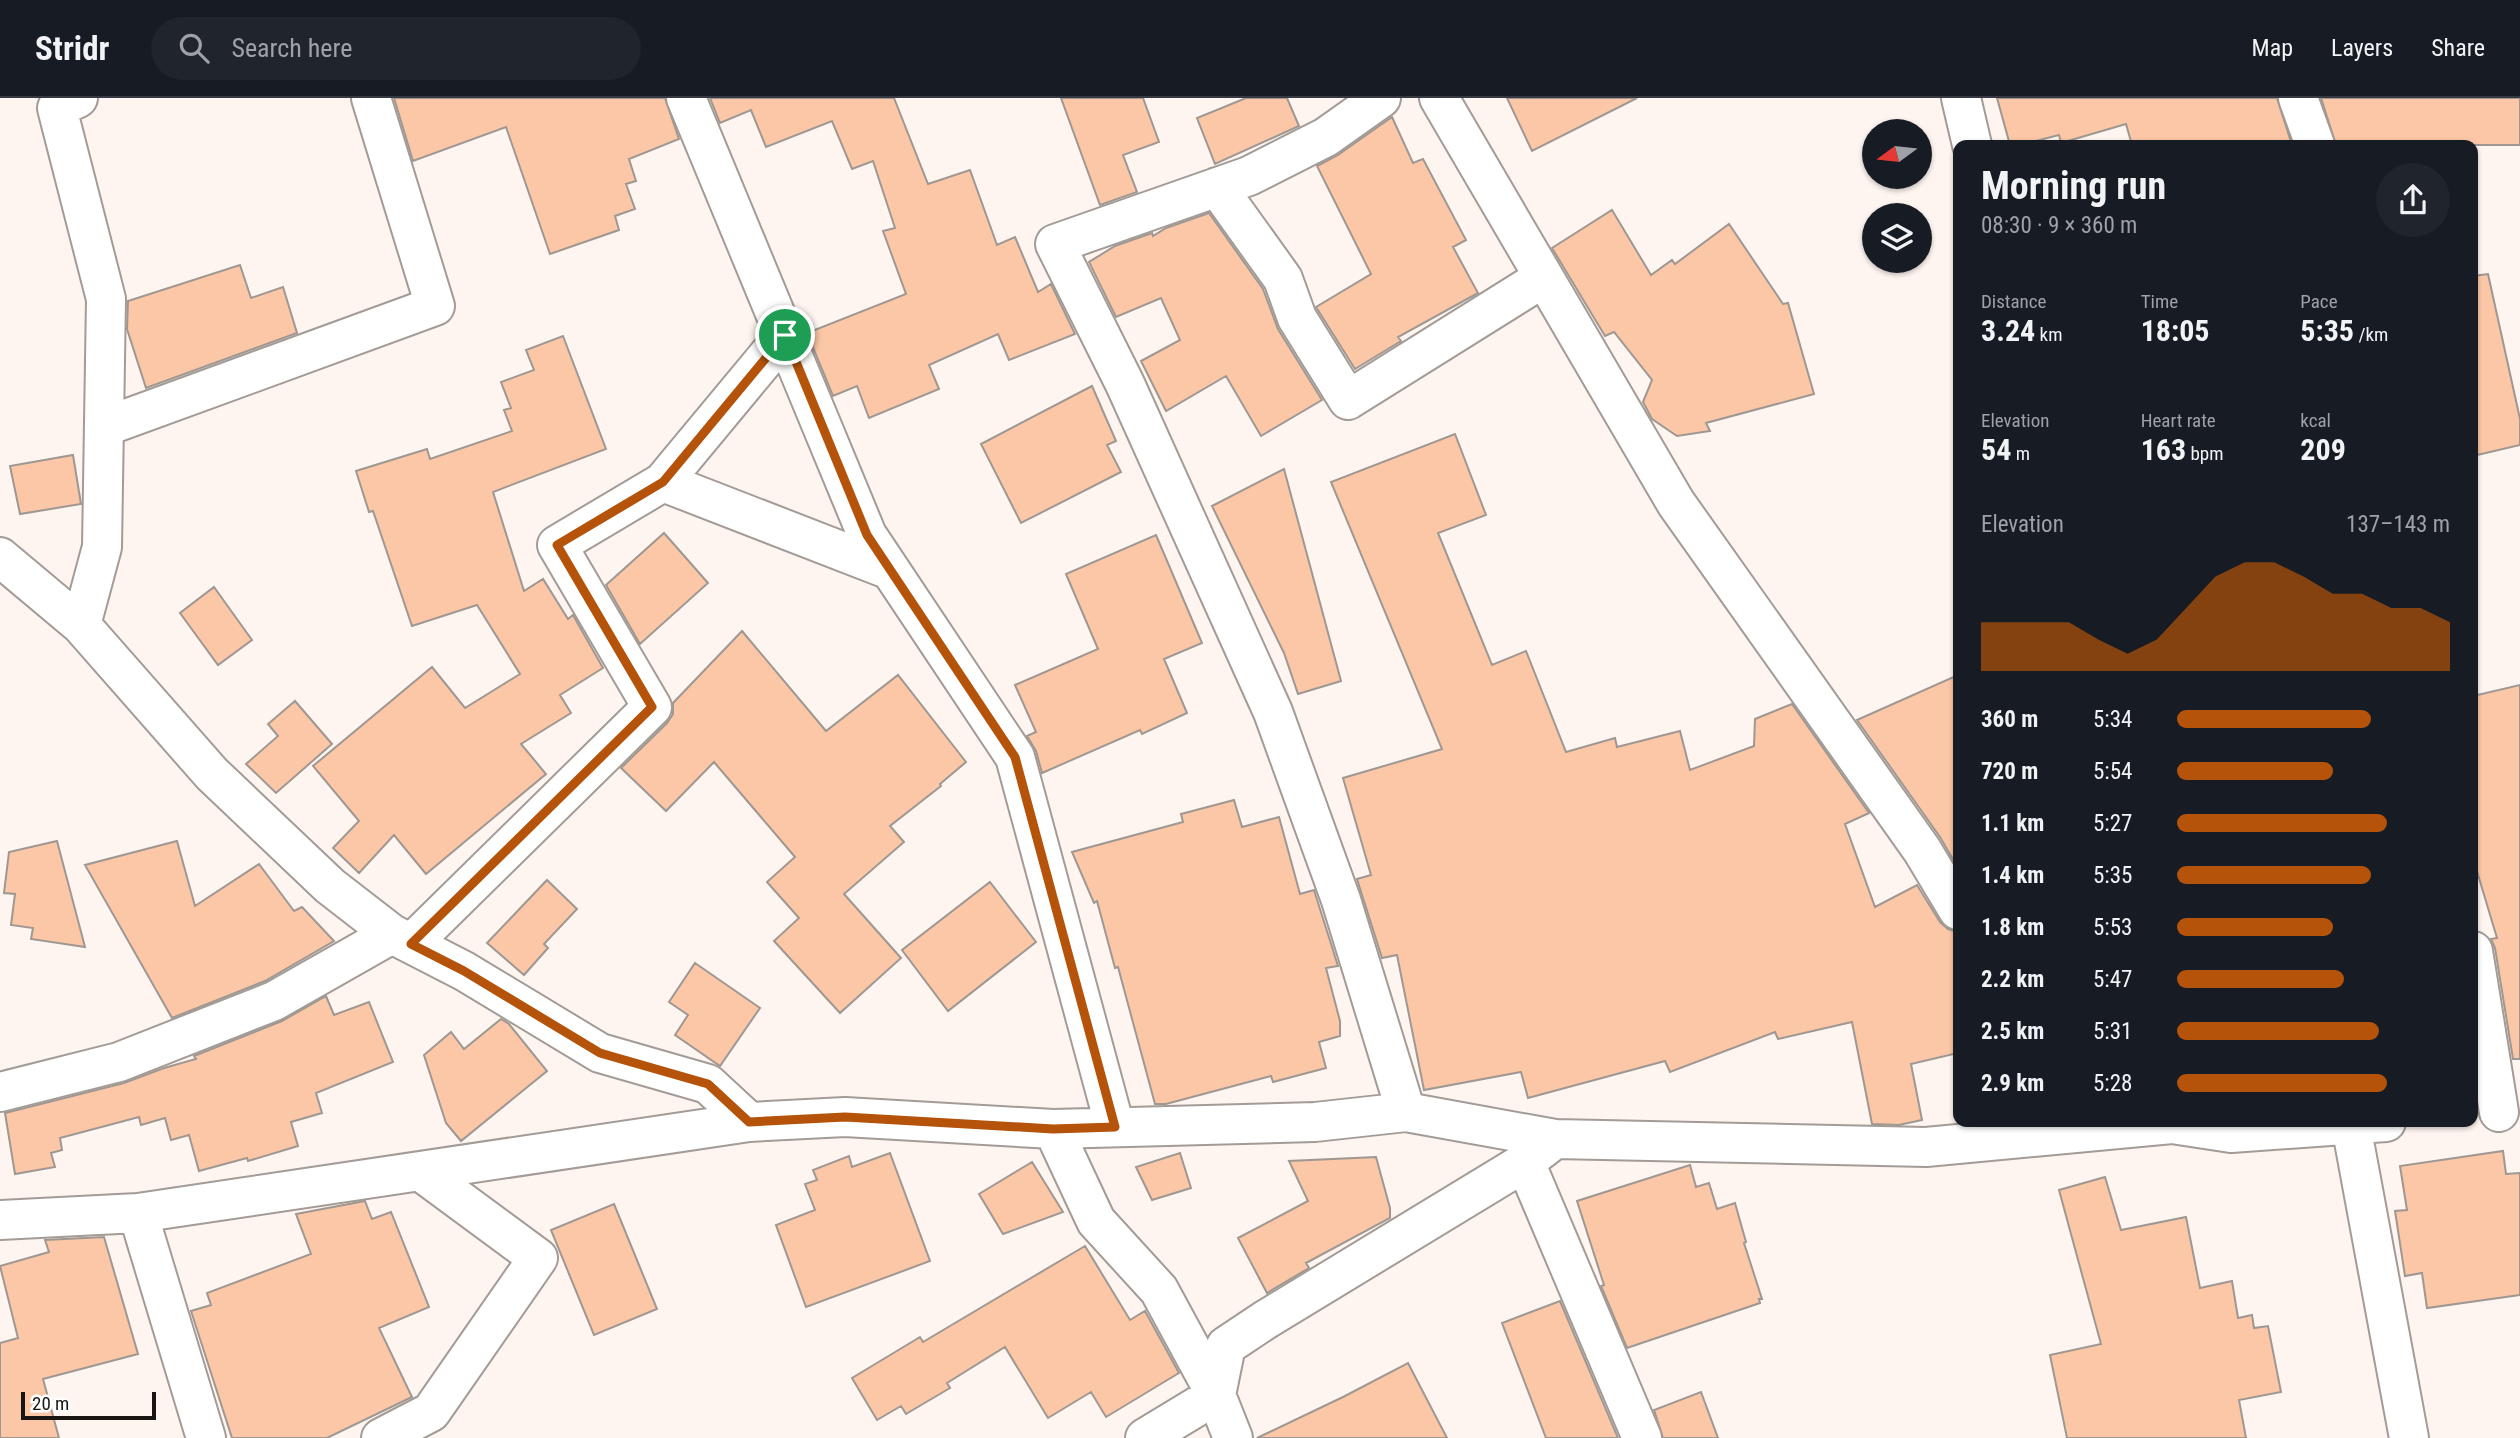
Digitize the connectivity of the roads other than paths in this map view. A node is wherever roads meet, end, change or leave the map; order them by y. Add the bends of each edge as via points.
1 (78, 98) edge
2 (371, 98) edge
3 (686, 98) edge
4 (1381, 98) edge
5 (1439, 98) edge
6 (1961, 98) edge
7 (2298, 98) edge
8 (1971, 140) edge
9 (2313, 140) edge
10 (1217, 187) junction
11 (1543, 278) junction
12 (785, 335) junction
13 (104, 427) junction
14 (663, 482) junction
15 (0, 557) edge
16 (890, 570) junction
17 (81, 625) junction
18 (1953, 902) edge
19 (402, 939) junction
20 (2478, 985) edge
21 (0, 1092) edge
22 (1406, 1112) junction
23 (2497, 1114) edge
24 (749, 1122) junction
25 (1115, 1127) junction
26 (2086, 1127) edge
27 (2196, 1127) edge
28 (2313, 1127) edge
29 (2369, 1127) edge
30 (1053, 1129) junction
31 (2043, 1129) edge
32 (1555, 1139) junction
33 (1525, 1162) junction
34 (420, 1171) junction
35 (138, 1213) junction
36 (0, 1220) edge
37 (1216, 1395) junction
38 (205, 1438) edge
39 (381, 1438) edge
40 (1145, 1438) edge
41 (1233, 1438) edge
42 (1642, 1438) edge
43 (2409, 1438) edge

1 - 13 street via 57,108 106,299
2 - 13 street via 435,306
3 - 12 street
4 - 10 street via 1326,137
5 - 11 street
6 - 8 street
7 - 9 street
10 - 11 street via 1283,279 1297,318 1348,400
10 - 22 street via 1055,244 1125,384 1273,712 1341,900
11 - 18 street via 1676,503 1922,850
12 - 14 street
12 - 16 street via 867,535
13 - 17 street via 103,547
14 - 16 street
14 - 19 street via 557,545 652,707
15 - 17 street
16 - 25 street via 1015,757
17 - 19 street via 212,774 330,886
19 - 21 street via 274,1001 119,1062
19 - 24 street via 600,1053 708,1084
20 - 23 street
22 - 25 street via 1315,1122
22 - 32 street
24 - 30 street via 845,1117
24 - 34 street
25 - 30 street
26 - 31 street
27 - 28 street via 2231,1133
29 - 43 street
30 - 37 street via 1096,1221 1158,1290
31 - 32 street via 1926,1147
32 - 33 street
33 - 37 street via 1226,1346
33 - 42 street
34 - 35 street
34 - 39 street via 538,1258 431,1412
35 - 36 street
35 - 38 street
37 - 40 street
37 - 41 street

